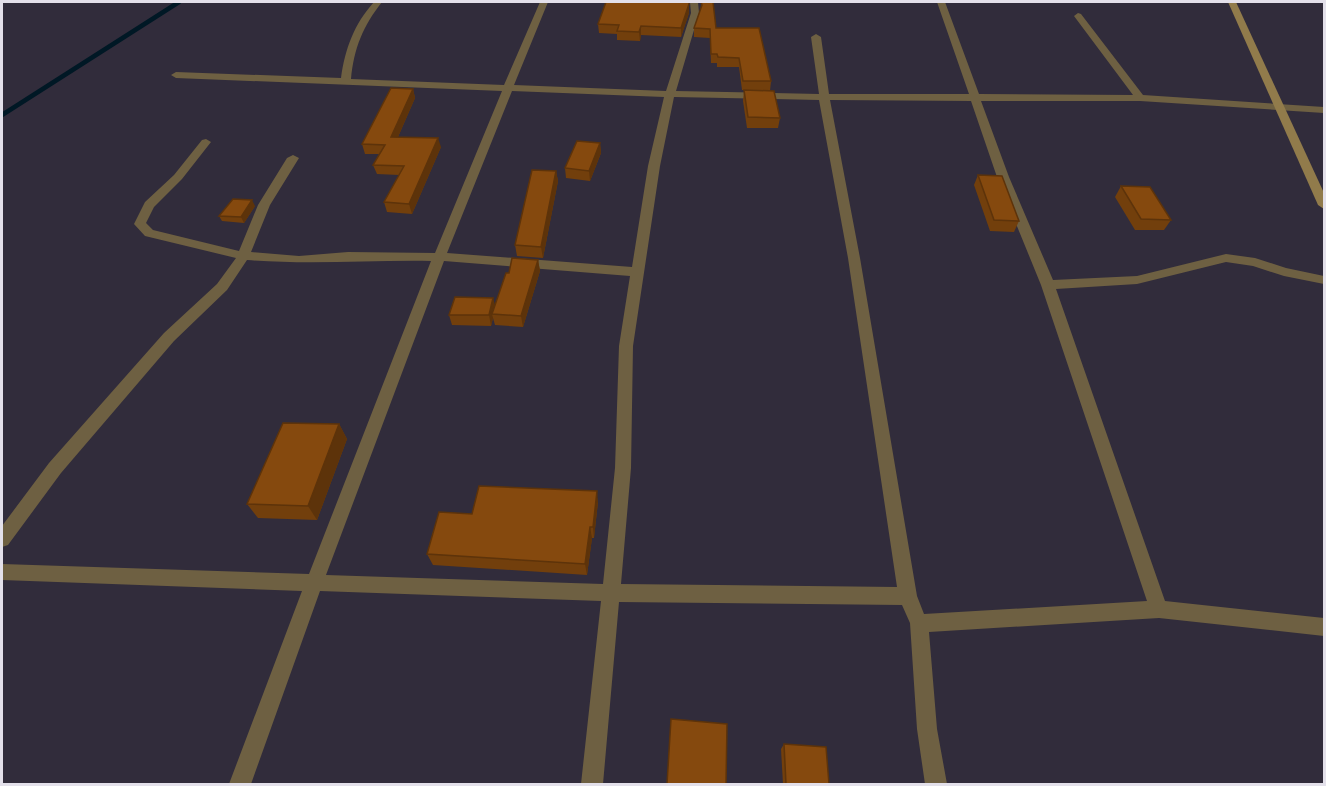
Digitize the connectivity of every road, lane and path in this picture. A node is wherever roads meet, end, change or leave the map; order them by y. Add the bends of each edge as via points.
1 (378, 2) edge
2 (544, 2) edge
3 (694, 2) edge
4 (940, 2) edge
5 (1232, 2) edge
6 (1078, 16) dead end
7 (816, 37) dead end
8 (176, 75) dead end
9 (345, 83) junction
10 (507, 88) junction
11 (670, 94) junction
12 (824, 97) junction
13 (975, 97) junction
14 (1140, 98) junction
15 (1282, 109) junction
16 (1324, 110) edge
17 (206, 142) dead end
18 (293, 158) dead end
19 (1324, 205) edge
20 (243, 256) junction
21 (441, 256) junction
22 (638, 272) junction
23 (1324, 280) edge
24 (1048, 285) junction
25 (2, 539) edge
26 (2, 572) edge
27 (313, 584) junction
28 (611, 593) junction
29 (908, 596) junction
30 (1159, 609) junction
31 (919, 623) junction
32 (1324, 627) edge
33 (240, 784) edge
34 (592, 784) edge
35 (936, 784) edge

1 - 9 street via 358,27 349,51
2 - 10 street
3 - 11 street via 695,14
4 - 13 street
5 - 15 street
6 - 14 street
7 - 12 street
8 - 9 street
9 - 10 street
10 - 11 street
10 - 21 street
11 - 12 street
11 - 22 street via 654,166
12 - 13 street
12 - 29 street
13 - 14 street
13 - 24 street
14 - 15 street
15 - 16 street
15 - 19 street
17 - 20 street via 149,205 140,224 149,233
18 - 20 street via 264,203
20 - 21 street via 300,260
20 - 25 street via 222,287 169,337 55,468
21 - 22 street
21 - 27 street
22 - 28 street via 626,346 623,468
23 - 24 street via 1226,258 1137,280
24 - 30 street
26 - 27 street
27 - 28 street
27 - 33 street
28 - 29 street
28 - 34 street
29 - 31 street
30 - 31 street
30 - 32 street
31 - 35 street via 927,729

